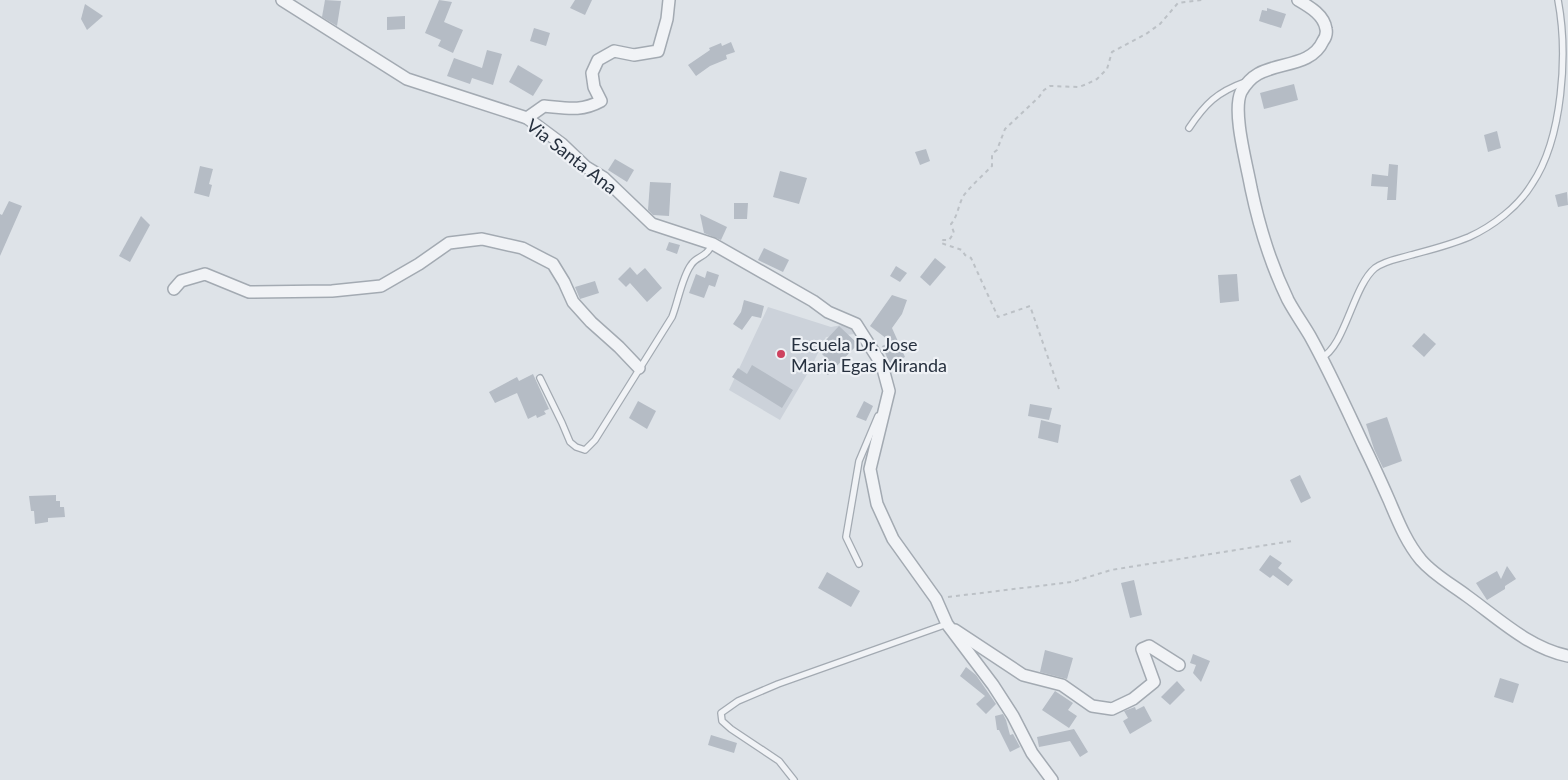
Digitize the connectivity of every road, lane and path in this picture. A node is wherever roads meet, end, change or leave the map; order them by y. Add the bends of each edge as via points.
1 (282, 0) edge
2 (669, 0) edge
3 (1202, 0) edge
4 (1298, 0) edge
5 (1558, 0) edge
6 (1250, 80) junction
7 (526, 118) junction
8 (1189, 128) dead end
9 (713, 244) junction
10 (174, 289) dead end
11 (1321, 358) junction
12 (639, 368) junction
13 (540, 378) dead end
14 (1059, 389) dead end
15 (889, 391) junction
16 (1292, 541) dead end
17 (859, 564) dead end
18 (936, 599) junction
19 (947, 624) junction
20 (1568, 656) edge
21 (1179, 665) dead end
22 (794, 780) edge
23 (1052, 780) edge

1 - 7 street, Via Santa Ana via 407,80
2 - 7 street via 658,51 634,55 614,51 598,60 592,73 601,101 580,109 544,106
3 - 14 path via 1178,3 1160,24 1112,52 1107,69 1097,79 1079,87 1050,86 1044,90 1005,129 997,150 992,154 992,166 964,196 950,224 954,233 941,243 962,250 971,258 998,317 1030,306
4 - 6 street via 1310,7 1325,24 1327,34 1322,44 1316,54 1263,71
5 - 11 lane via 1564,38 1564,82 1549,147 1532,184 1512,207 1477,233 1386,262 1375,269 1362,285 1330,351
6 - 8 lane via 1229,88 1204,106
6 - 11 street via 1241,92 1238,112 1256,212 1281,284
7 - 9 street, Via Santa Ana via 604,178 652,224
9 - 12 lane via 691,265 672,317
9 - 15 street, Via Santa Ana via 813,300 828,312 856,324 882,364
10 - 12 street via 181,281 205,274 249,292 332,292 380,286 449,243 482,239 522,248 553,264 573,302
11 - 20 street via 1406,538 1421,560 1440,578 1530,641 1550,652
12 - 13 lane via 595,440 585,450 570,442
15 - 17 lane via 859,461 846,537
15 - 18 street via 870,469 876,504 893,539
16 - 18 path via 1110,570 1072,582
18 - 19 street
19 - 21 street via 1023,674 1062,684 1092,706 1112,709 1133,699 1154,682 1142,649 1149,646
19 - 22 lane via 778,684 738,701 721,713 722,721 779,761
19 - 23 street via 993,685

